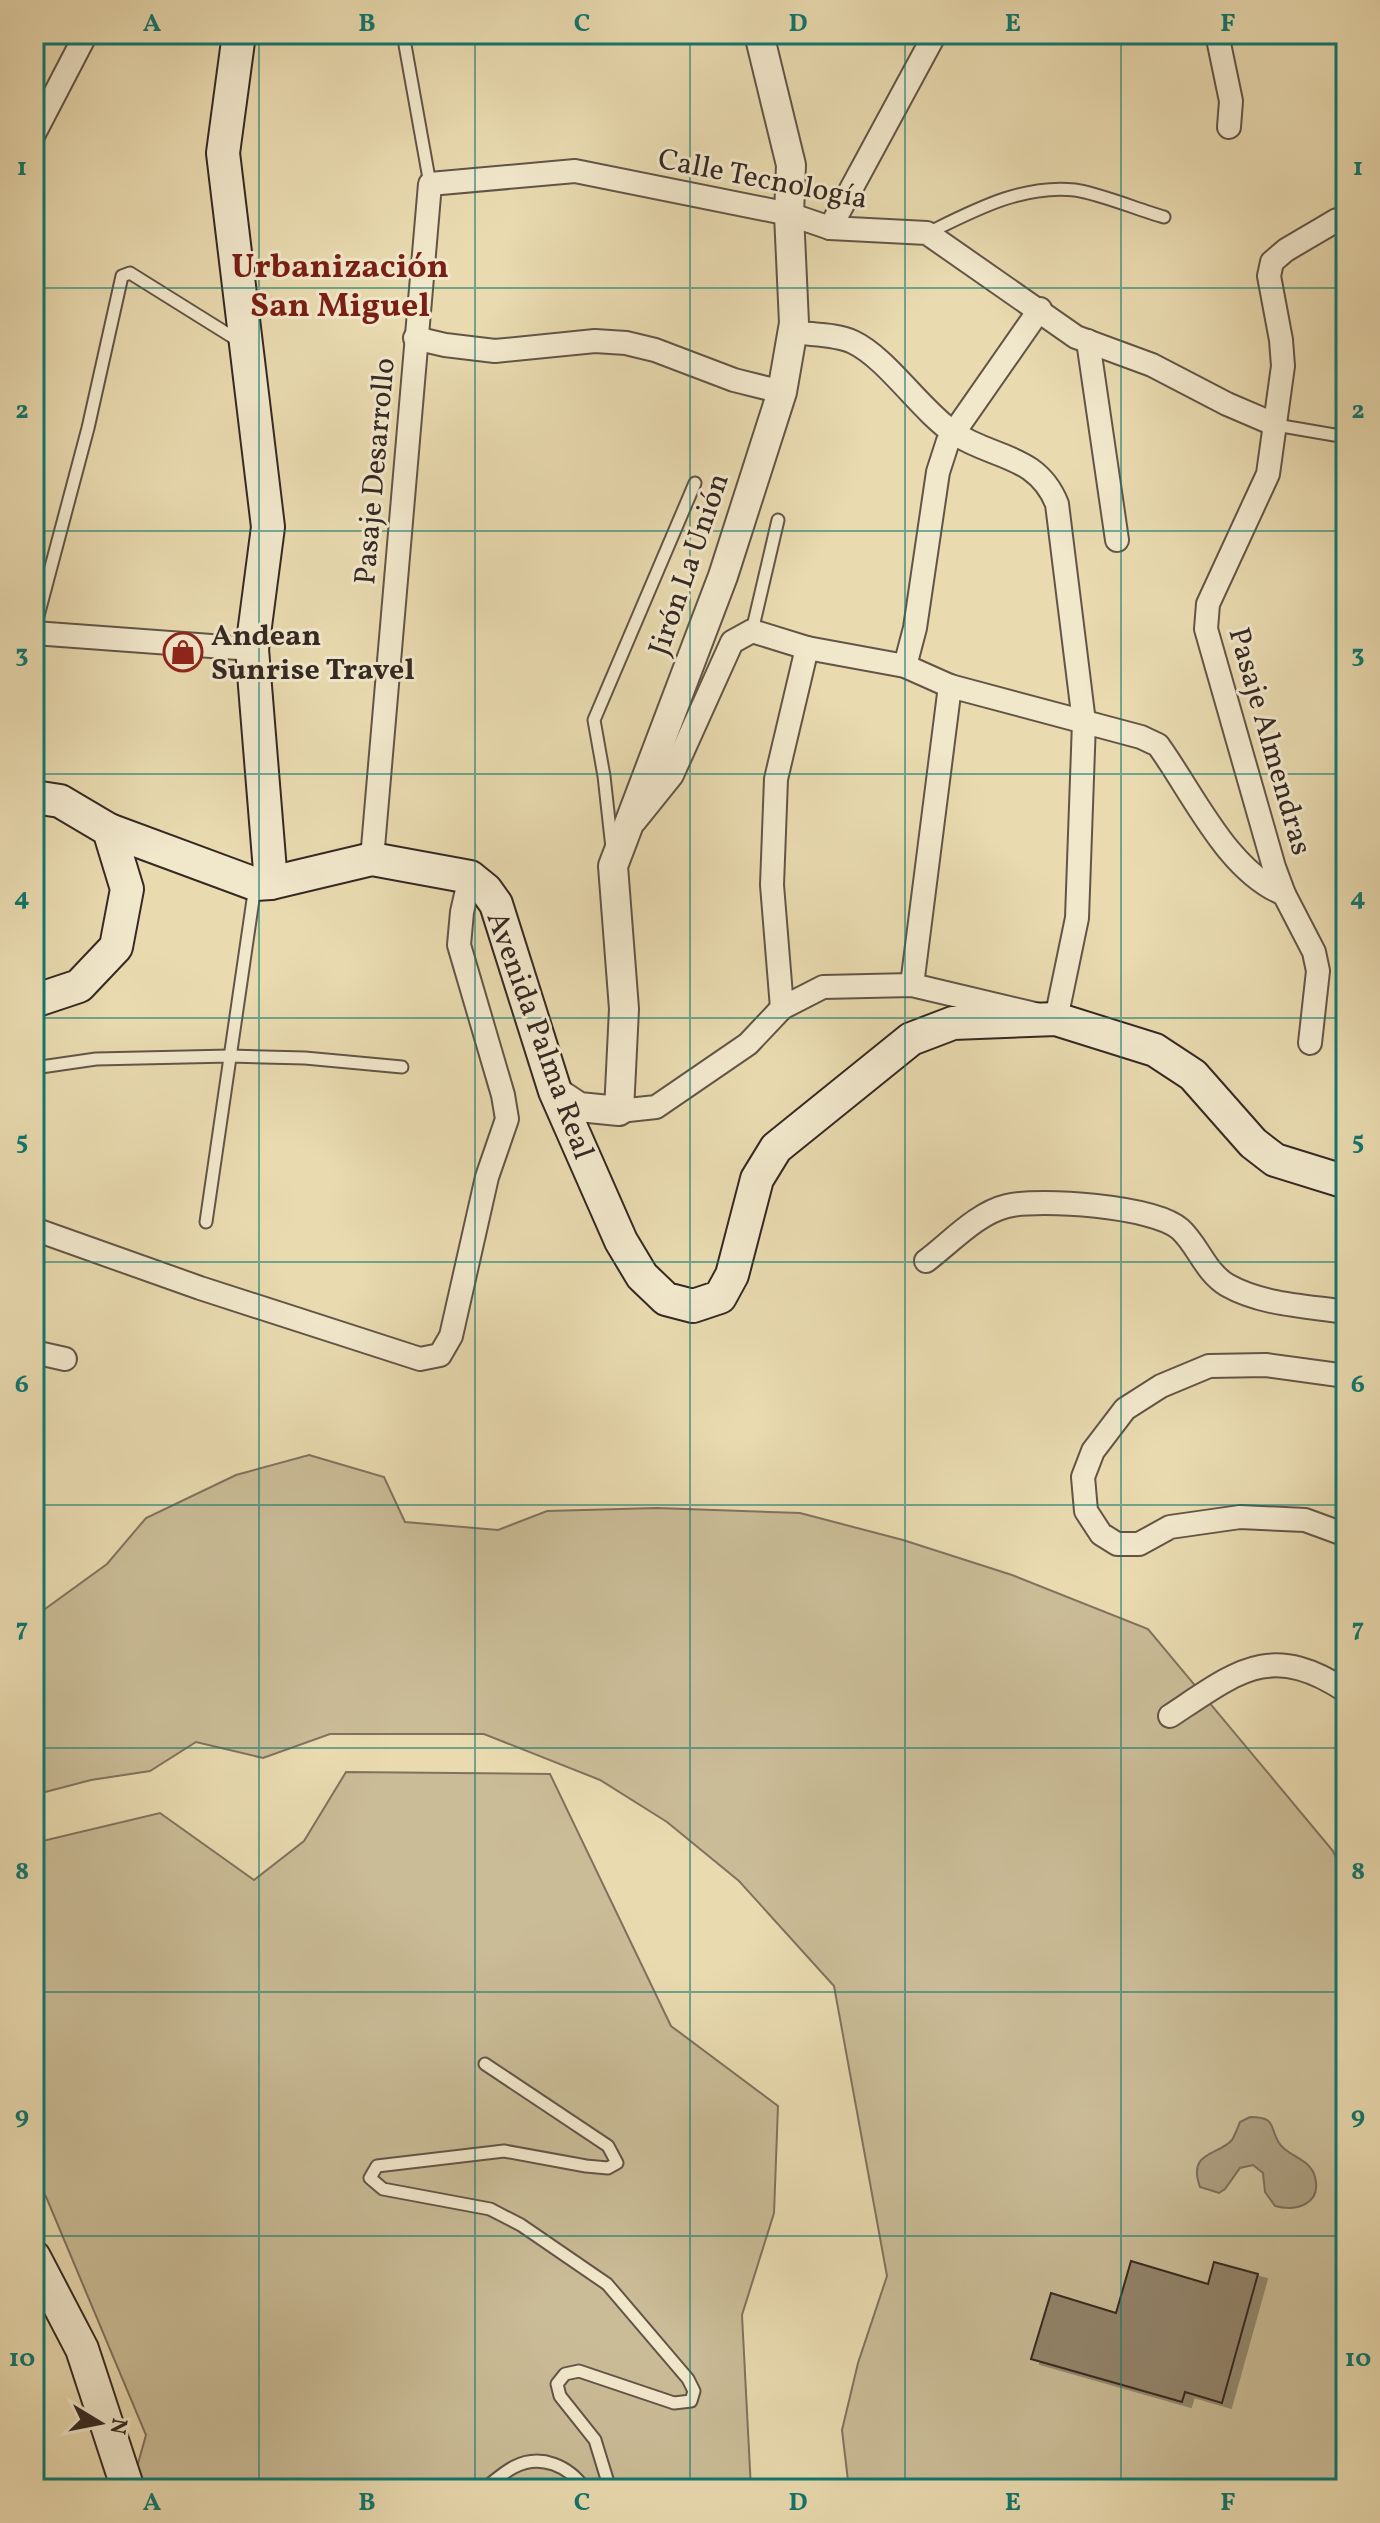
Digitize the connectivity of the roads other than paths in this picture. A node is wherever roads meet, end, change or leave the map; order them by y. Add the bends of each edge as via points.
1 (86, 34) edge
2 (239, 34) edge
3 (406, 34) edge
4 (759, 34) edge
5 (935, 34) edge
6 (1217, 34) edge
7 (1229, 127) dead end
8 (34, 134) edge
9 (430, 184) junction
10 (789, 214) junction
11 (1164, 217) dead end
12 (1346, 220) edge
13 (830, 228) junction
14 (927, 233) junction
15 (1040, 309) junction
16 (792, 332) junction
17 (415, 338) junction
18 (1088, 341) junction
19 (248, 346) junction
20 (782, 392) junction
21 (1276, 425) junction
22 (954, 433) junction
23 (1346, 437) edge
24 (695, 483) dead end
25 (778, 520) dead end
26 (1117, 540) dead end
27 (752, 631) junction
28 (34, 632) edge
29 (807, 648) junction
30 (252, 649) junction
31 (905, 666) junction
32 (950, 686) junction
33 (1084, 722) junction
34 (34, 797) edge
35 (109, 830) junction
36 (627, 831) junction
37 (372, 859) junction
38 (613, 866) junction
39 (470, 877) junction
40 (263, 884) junction
41 (1284, 894) junction
42 (912, 985) junction
43 (34, 1001) edge
44 (782, 1008) junction
45 (1056, 1019) junction
46 (1310, 1043) dead end
47 (230, 1056) junction
48 (402, 1067) dead end
49 (34, 1068) edge
50 (555, 1091) junction
51 (619, 1111) junction
52 (1346, 1182) edge
53 (206, 1222) dead end
54 (34, 1229) edge
55 (926, 1261) dead end
56 (1346, 1312) edge
57 (34, 1352) edge
58 (65, 1359) dead end
59 (1346, 1376) edge
60 (1346, 1535) edge
61 (1346, 1691) edge
62 (1170, 1716) dead end
63 (485, 2064) dead end
64 (34, 2257) edge
65 (128, 2489) edge
66 (484, 2489) edge
67 (585, 2489) edge
68 (610, 2489) edge

1 - 8 street
2 - 19 main road via 223,153
3 - 9 lane
4 - 10 street, Jirón La Unión via 791,165
5 - 13 street
6 - 7 street via 1231,101
9 - 10 street, Calle Tecnología via 575,171
9 - 17 street, Pasaje Desarrollo
10 - 13 street, Calle Tecnología
10 - 16 street, Jirón La Unión
11 - 14 lane via 1076,190 1030,192 988,204
12 - 21 street, Pasaje Almendras via 1337,220 1272,262 1269,276 1283,366
13 - 14 street, Calle Tecnología
14 - 15 street
15 - 18 street
15 - 22 street
16 - 20 street, Jirón La Unión
16 - 22 street via 860,346
17 - 20 street via 495,351 626,343
17 - 37 street, Pasaje Desarrollo
18 - 21 street via 1152,365
18 - 26 street
19 - 28 lane via 130,273 122,276
19 - 30 main road via 268,527
20 - 36 street, Jirón La Unión via 723,576
21 - 23 lane
21 - 41 street, Pasaje Almendras via 1268,474 1208,604 1206,629
22 - 31 street via 938,472
22 - 33 street via 1039,473 1050,486 1057,504
24 - 38 lane via 594,720
25 - 27 lane
27 - 29 street
27 - 36 street via 732,642 672,775
28 - 30 street
29 - 31 street
29 - 44 street via 775,792 772,885
30 - 40 main road
31 - 32 street
32 - 33 street
32 - 42 street
33 - 41 street via 1158,745 1233,856 1268,888
33 - 45 street via 1077,918
34 - 35 main road via 60,801
35 - 40 main road
35 - 43 main road via 127,889 116,947 79,986
36 - 38 street, Jirón La Unión
37 - 39 main road, Avenida Palma Real
37 - 40 main road, Avenida Palma Real
38 - 51 street, Jirón La Unión via 624,1009
39 - 50 main road, Avenida Palma Real via 496,904
39 - 54 street via 459,945 507,1119 487,1177 451,1336 440,1355 405,1355
40 - 47 lane
41 - 46 street, Pasaje Almendras via 1314,952 1318,971
42 - 44 street via 823,987
42 - 45 street
44 - 51 street via 748,1044 656,1107
45 - 50 main road, Avenida Palma Real via 953,1023 911,1039 776,1148 757,1179 732,1275 720,1297 693,1306 666,1299 642,1276 621,1241
45 - 52 main road, Avenida Palma Real via 1155,1050 1193,1075 1253,1143 1275,1160
47 - 48 lane
47 - 49 lane via 96,1059
47 - 53 lane
50 - 51 street via 579,1107
55 - 56 street via 1006,1206 1114,1207 1154,1216 1180,1229 1225,1284 1261,1299
57 - 58 street
59 - 60 street via 1266,1365 1209,1366 1161,1386 1125,1409 1093,1451 1083,1477 1086,1511 1101,1534 1117,1544 1139,1544 1170,1527 1240,1517 1305,1520
61 - 62 street via 1323,1675 1291,1664 1262,1666 1227,1678
63 - 68 lane via 608,2146 617,2163 608,2168 586,2166 504,2151 377,2166 370,2178 383,2189 490,2209 521,2225 607,2284 688,2379 694,2391 691,2401 674,2403 579,2371 565,2374 557,2384 560,2396 595,2440
64 - 65 main road via 82,2349
66 - 67 lane via 515,2466 537,2459 563,2467

